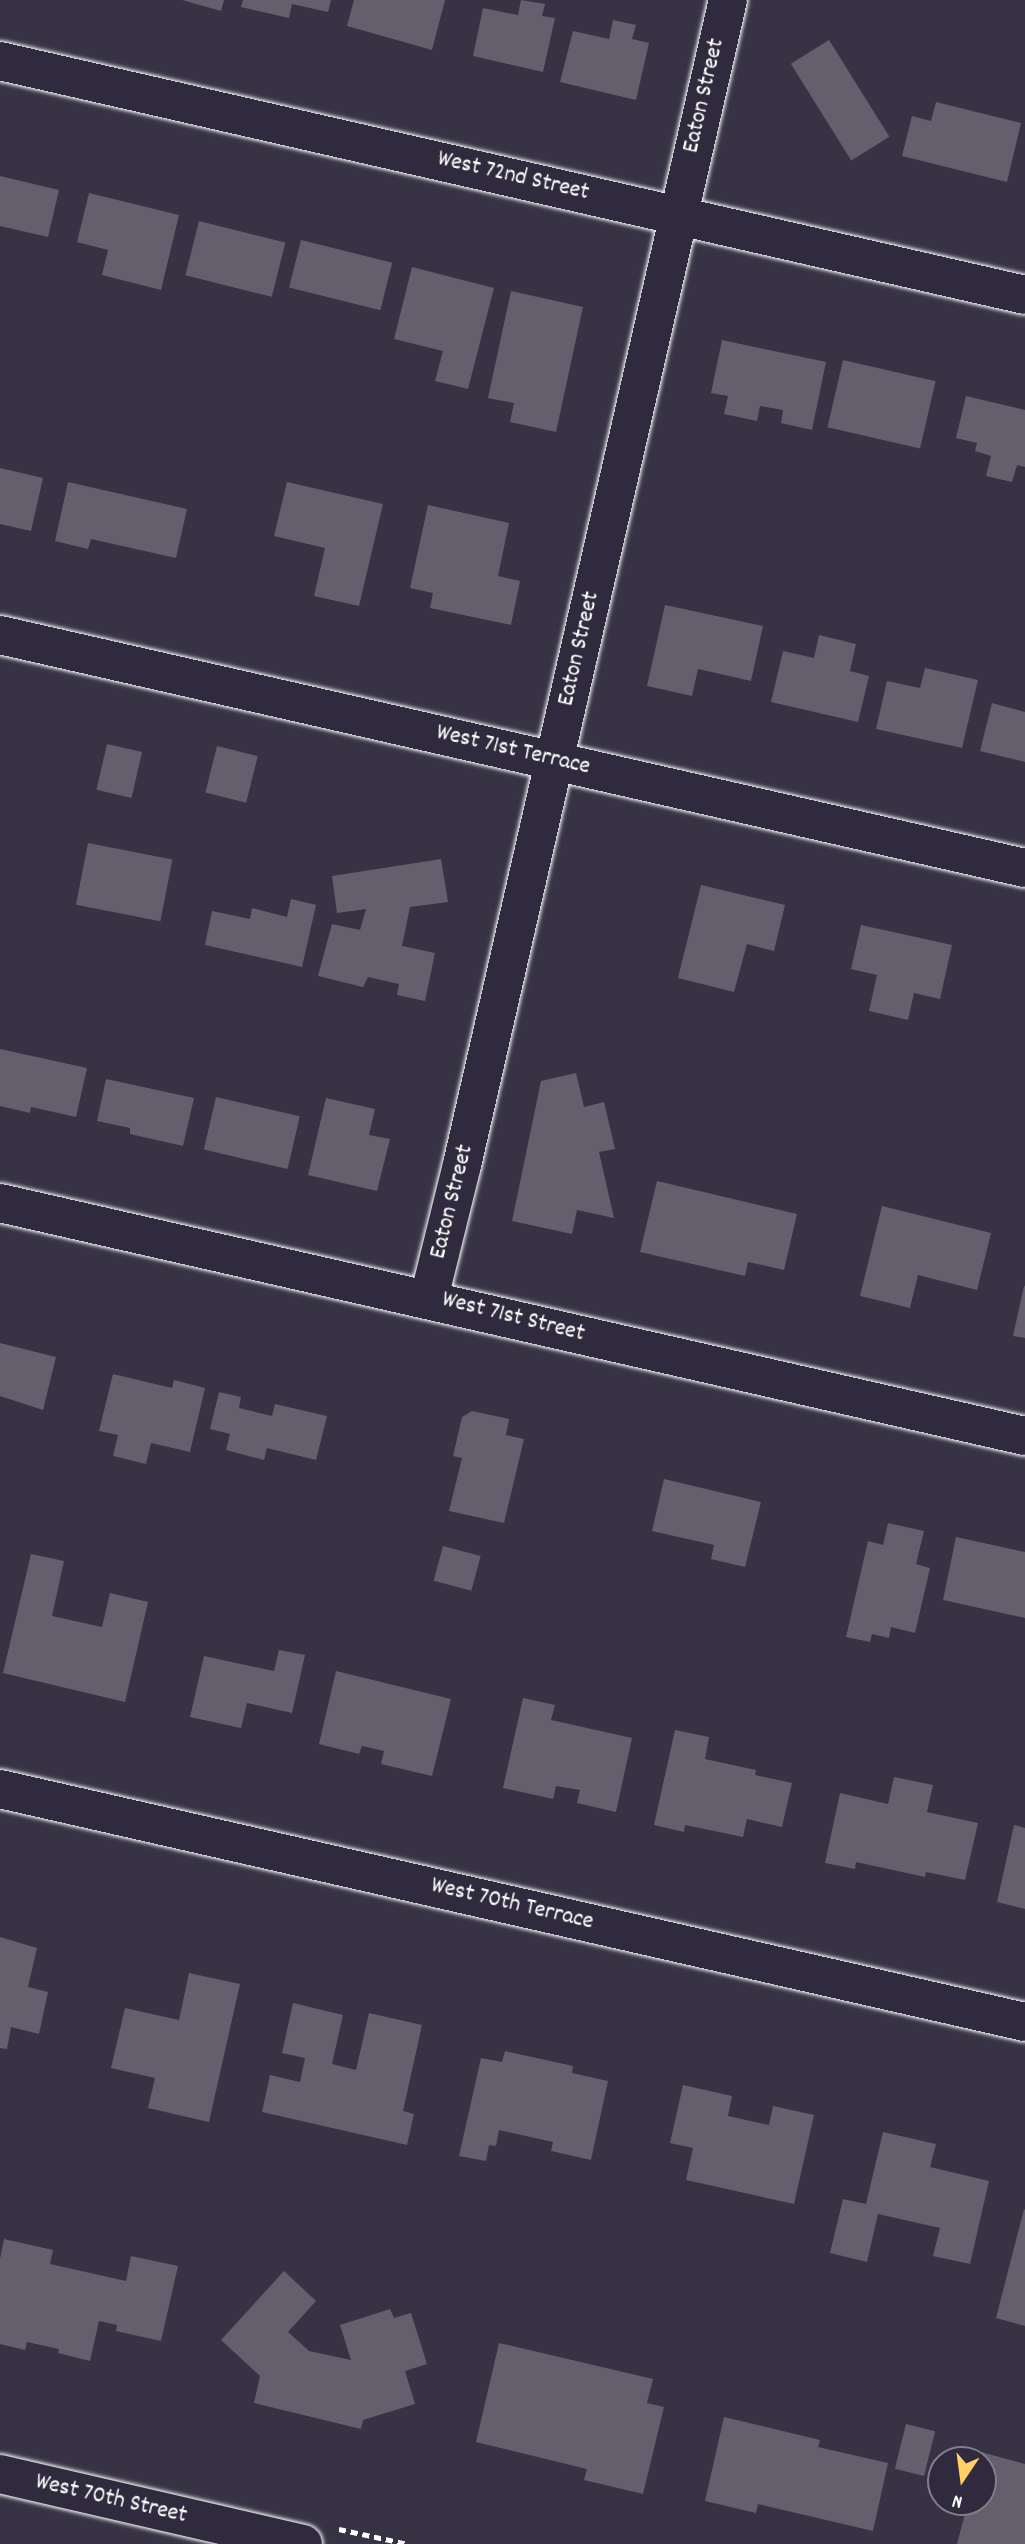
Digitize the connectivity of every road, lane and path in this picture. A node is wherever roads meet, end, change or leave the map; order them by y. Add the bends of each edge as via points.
1 (728, 0) edge
2 (0, 61) edge
3 (677, 214) junction
4 (1025, 295) edge
5 (0, 635) edge
6 (555, 761) junction
7 (1025, 867) edge
8 (0, 1203) edge
9 (429, 1298) junction
10 (1025, 1436) edge
11 (0, 1789) edge
12 (1025, 2022) edge
13 (0, 2474) edge
14 (303, 2544) edge

1 - 3 street, Eaton Street
2 - 3 street, West 72nd Street
3 - 4 street, West 72nd Street
3 - 6 street, Eaton Street
5 - 6 street, West 71st Terrace
6 - 7 street, West 71st Terrace
6 - 9 street, Eaton Street
8 - 9 street, West 71st Street
9 - 10 street, West 71st Street
11 - 12 street, West 70th Terrace
13 - 14 street, West 70th Street

